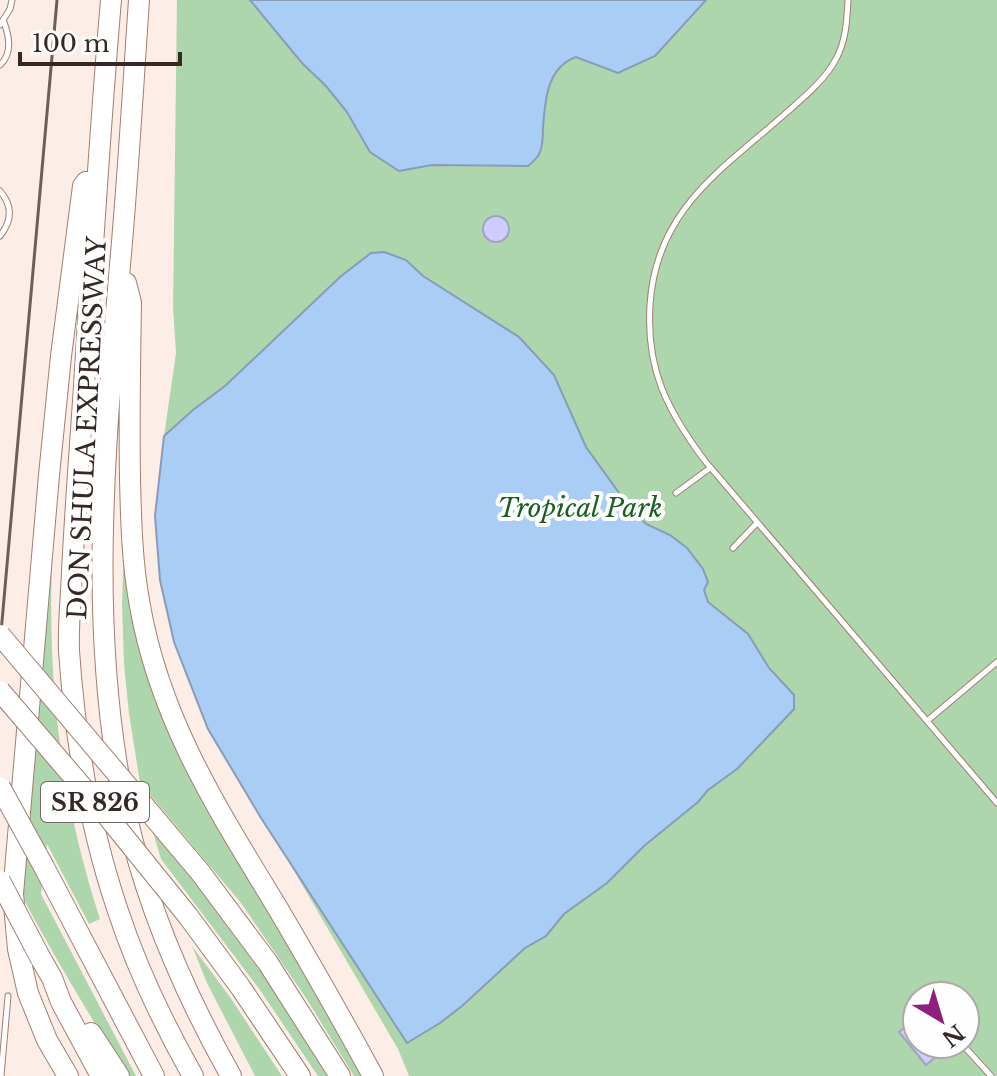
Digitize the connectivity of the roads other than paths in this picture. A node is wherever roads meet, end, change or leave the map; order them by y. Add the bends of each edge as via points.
1 (12, 0) edge
2 (111, 0) edge
3 (139, 0) edge
4 (848, 0) edge
5 (2, 23) edge
6 (0, 65) edge
7 (97, 166) junction
8 (0, 191) edge
9 (0, 236) edge
10 (121, 260) junction
11 (710, 468) junction
12 (676, 493) dead end
13 (757, 523) junction
14 (733, 548) dead end
15 (0, 635) edge
16 (997, 662) edge
17 (0, 691) edge
18 (927, 721) junction
19 (0, 787) edge
20 (997, 803) edge
21 (0, 881) edge
22 (52, 978) junction
23 (8, 996) dead end
24 (976, 1060) edge
25 (1, 1076) edge
26 (68, 1076) edge
27 (101, 1076) edge
28 (119, 1076) edge
29 (154, 1076) edge
30 (193, 1076) edge
31 (231, 1076) edge
32 (300, 1076) edge
33 (340, 1076) edge
34 (373, 1076) edge
35 (991, 1076) edge

1 - 5 lane
2 - 7 highway, DON SHULA EXPRESSWAY
3 - 10 highway, DON SHULA EXPRESSWAY
4 - 11 lane via 846,31 831,67 697,193 670,233 655,268 650,311 655,373 674,414
5 - 6 lane via 9,48
7 - 26 highway via 83,186 61,356 14,875 14,921 25,981 47,1040
7 - 30 highway, DON SHULA EXPRESSWAY via 69,648 81,757 118,911 163,1020
8 - 9 lane via 9,201 10,216
10 - 31 highway, DON SHULA EXPRESSWAY via 102,570 114,744 132,837 160,925 192,1003
10 - 34 highway via 131,303 133,559 158,679 193,765
11 - 12 lane
11 - 13 lane
13 - 14 lane
13 - 18 lane
15 - 33 highway, bridge via 200,872 268,963
16 - 18 lane
17 - 32 highway, SR 826, bridge via 188,916
18 - 20 lane
19 - 29 highway, SR 826, bridge
21 - 22 highway, bridge
22 - 27 highway
22 - 28 highway
23 - 25 lane
24 - 35 lane

